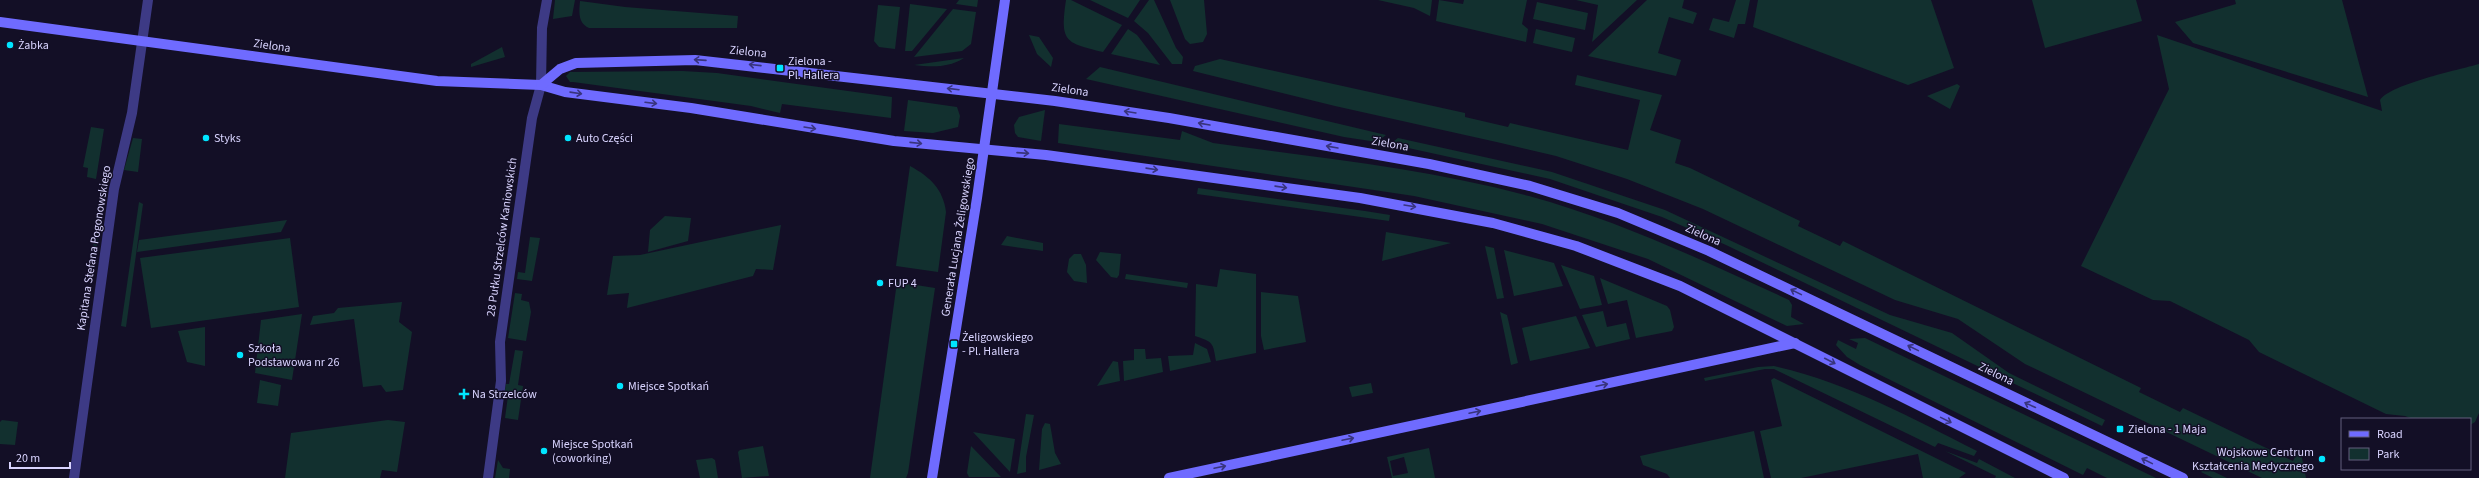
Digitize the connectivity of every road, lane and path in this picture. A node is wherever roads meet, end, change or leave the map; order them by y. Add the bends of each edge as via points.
1 (148, 0) edge
2 (547, 0) edge
3 (1005, 0) edge
4 (0, 22) edge
5 (142, 41) junction
6 (541, 84) junction
7 (992, 94) junction
8 (985, 150) junction
9 (1795, 343) junction
10 (74, 478) edge
11 (488, 478) edge
12 (932, 478) edge
13 (1169, 478) edge
14 (2064, 478) edge
15 (2182, 478) edge

1 - 5 street, Kapitana Stefana Pogonowskiego
2 - 6 street, 28 Pułku Strzelców Kaniowskich via 542,28
3 - 7 street, Generała Lucjana Żeligowskiego
4 - 5 street, Zielona
5 - 6 street, Zielona via 437,80
5 - 10 street, Kapitana Stefana Pogonowskiego via 125,147 114,189
7 -> 6 street, Zielona via 695,60 576,63 560,69
6 -> 8 street, Zielona via 565,92 691,108 894,141
6 - 11 street, 28 Pułku Strzelców Kaniowskich via 532,118 500,342 501,381
7 - 8 street, Generała Lucjana Żeligowskiego
15 -> 7 street, Zielona via 1709,251 1618,212 1577,199 1430,164 1168,118
8 -> 9 street, Zielona via 1046,155 1336,194 1493,223 1537,234 1617,260 1680,286
8 - 12 street, Generała Lucjana Żeligowskiego
13 -> 9 street
9 -> 14 street, Zielona

